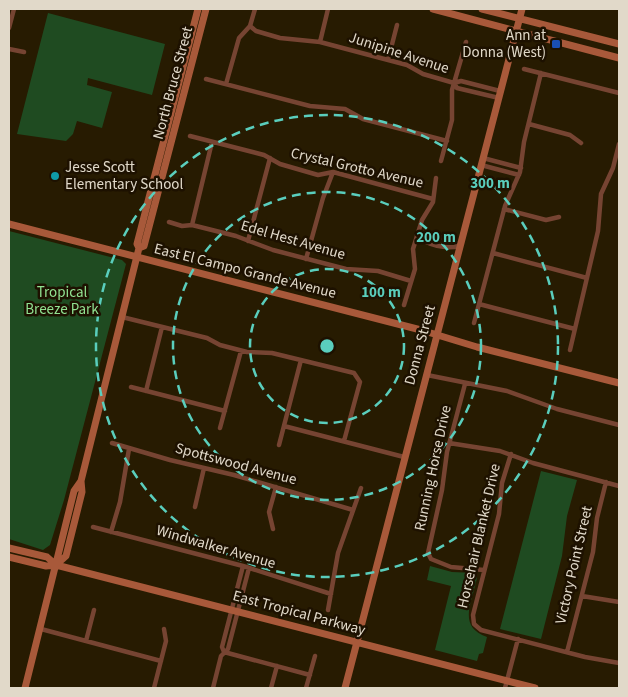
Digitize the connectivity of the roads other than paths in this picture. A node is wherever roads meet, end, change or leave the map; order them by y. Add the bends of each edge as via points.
1 (14, 9) edge
2 (198, 9) edge
3 (206, 9) edge
4 (255, 9) edge
5 (328, 9) edge
6 (433, 9) edge
7 (482, 9) edge
8 (522, 9) edge
9 (519, 18) junction
10 (397, 25) dead end
11 (250, 26) junction
12 (9, 28) edge
13 (516, 30) junction
14 (320, 42) junction
15 (466, 42) dead end
16 (619, 44) edge
17 (9, 49) edge
18 (24, 52) dead end
19 (619, 58) edge
20 (388, 60) junction
21 (524, 69) dead end
22 (541, 73) junction
23 (206, 79) dead end
24 (454, 83) junction
25 (226, 84) junction
26 (619, 93) edge
27 (499, 94) junction
28 (529, 124) junction
29 (190, 136) dead end
30 (447, 141) junction
31 (212, 142) junction
32 (581, 143) dead end
33 (619, 144) edge
34 (270, 158) junction
35 (482, 161) junction
36 (441, 162) dead end
37 (521, 168) junction
38 (333, 172) junction
39 (519, 175) junction
40 (436, 178) dead end
41 (433, 199) junction
42 (504, 209) junction
43 (559, 216) dead end
44 (169, 222) dead end
45 (9, 224) edge
46 (192, 225) junction
47 (417, 236) junction
48 (248, 241) junction
49 (460, 246) junction
50 (139, 248) junction
51 (493, 253) junction
52 (137, 257) junction
53 (306, 258) junction
54 (587, 278) junction
55 (411, 281) junction
56 (479, 304) junction
57 (404, 305) dead end
58 (122, 318) junction
59 (474, 323) dead end
60 (162, 327) junction
61 (575, 329) junction
62 (437, 335) junction
63 (570, 350) dead end
64 (241, 351) junction
65 (301, 360) junction
66 (427, 376) junction
67 (619, 383) edge
68 (465, 384) junction
69 (131, 387) dead end
70 (146, 390) junction
71 (225, 411) junction
72 (619, 425) edge
73 (284, 426) junction
74 (220, 428) dead end
75 (344, 441) junction
76 (112, 443) dead end
77 (449, 443) junction
78 (279, 445) dead end
79 (129, 449) junction
80 (511, 454) junction
81 (404, 456) junction
82 (204, 468) junction
83 (606, 482) junction
84 (276, 486) junction
85 (619, 486) edge
86 (361, 488) dead end
87 (195, 507) dead end
88 (353, 510) junction
89 (93, 527) dead end
90 (273, 528) dead end
91 (111, 532) junction
92 (9, 548) edge
93 (9, 557) edge
94 (56, 565) junction
95 (242, 566) junction
96 (250, 568) junction
97 (484, 570) junction
98 (332, 594) junction
99 (582, 596) junction
100 (619, 602) edge
101 (94, 610) dead end
102 (235, 610) junction
103 (328, 610) dead end
104 (164, 629) dead end
105 (41, 630) junction
106 (518, 639) junction
107 (86, 641) junction
108 (356, 642) junction
109 (224, 652) junction
110 (567, 652) junction
111 (315, 656) dead end
112 (161, 661) junction
113 (619, 663) edge
114 (277, 666) junction
115 (310, 675) junction
116 (506, 685) edge
117 (25, 688) edge
118 (154, 688) edge
119 (213, 688) edge
120 (271, 688) edge
121 (306, 688) edge
122 (345, 688) edge
123 (535, 688) edge

1 - 12 street
2 - 50 street, North Bruce Street via 152,182 137,244
3 - 50 street, North Bruce Street via 144,246
4 - 11 street
5 - 14 street
6 - 13 street
7 - 9 street
8 - 9 street, Donna Street
9 - 13 street, Donna Street
9 - 16 street
10 - 20 street
11 - 14 street, Junipine Avenue via 280,38
11 - 25 street via 240,38
13 - 19 street
13 - 27 street, Donna Street
14 - 20 street, Junipine Avenue
15 - 24 street
17 - 18 street
20 - 24 street, Junipine Avenue
21 - 22 street
22 - 26 street
22 - 28 street
23 - 25 street
24 - 27 street, Junipine Avenue via 461,81
24 - 27 street, Junipine Avenue via 457,88
24 - 30 street
25 - 30 street via 310,106 344,109 363,119
27 - 35 street, Donna Street
28 - 32 street via 565,133
28 - 37 street
29 - 31 street, Crystal Grotto Avenue
30 - 36 street
31 - 34 street, Crystal Grotto Avenue
31 - 46 street
33 - 54 street via 601,194 599,226
34 - 38 street, Crystal Grotto Avenue via 318,175
34 - 48 street
35 - 37 street
35 - 39 street
35 - 49 street, Donna Street
37 - 39 street
38 - 41 street, Crystal Grotto Avenue
38 - 53 street
39 - 42 street
40 - 41 street
41 - 47 street
42 - 43 street via 546,220
42 - 51 street
44 - 46 street, Edel Hest Avenue
45 - 52 street, East El Campo Grande Avenue
46 - 48 street, Edel Hest Avenue
47 - 49 street via 424,242 450,248
47 - 49 street via 423,233 452,240
47 - 55 street
48 - 53 street, Edel Hest Avenue
49 - 62 street, Donna Street
50 - 52 street, North Bruce Street
51 - 54 street
51 - 56 street
52 - 58 street, North Bruce Street
52 - 62 street, East El Campo Grande Avenue
53 - 55 street, Edel Hest Avenue via 346,269 378,271
54 - 61 street
55 - 57 street
56 - 59 street
56 - 61 street
58 - 60 street
58 - 94 street, North Bruce Street via 81,481 82,492 66,556
60 - 64 street via 207,338
60 - 70 street
61 - 63 street
62 - 66 street, Donna Street
62 - 67 street, East El Campo Grande Avenue
64 - 65 street via 272,353
64 - 71 street
65 - 73 street
65 - 75 street via 357,376 360,382
66 - 68 street
66 - 81 street, Donna Street
68 - 72 street via 507,391 557,409
68 - 77 street, Running Horse Drive
69 - 70 street
70 - 71 street
71 - 74 street
73 - 75 street
73 - 78 street
75 - 81 street
76 - 79 street, Spottswood Avenue
77 - 80 street
77 - 97 street, Running Horse Drive via 429,556 435,562
79 - 82 street, Spottswood Avenue
79 - 91 street via 122,494
80 - 83 street
80 - 97 street, Horsehair Blanket Drive
81 - 108 street, Donna Street
82 - 84 street, Spottswood Avenue
82 - 87 street
83 - 85 street
83 - 99 street, Victory Point Street
84 - 88 street, Spottswood Avenue
84 - 90 street via 269,512
86 - 88 street
88 - 98 street via 338,553
89 - 91 street, Windwalker Avenue
91 - 95 street, Windwalker Avenue
92 - 94 street, East Tropical Parkway via 47,557
93 - 94 street, East Tropical Parkway via 46,566
94 - 102 street, East Tropical Parkway
94 - 105 street, North Bruce Street
95 - 96 street, Windwalker Avenue
95 - 102 street
96 - 98 street, Windwalker Avenue
96 - 102 street
97 - 106 street, Horsehair Blanket Drive via 473,615 474,624 481,630
98 - 103 street
99 - 100 street
99 - 110 street, Victory Point Street
101 - 107 street
102 - 108 street, East Tropical Parkway
102 - 109 street via 222,647
104 - 112 street via 166,641
105 - 107 street
105 - 117 street, North Bruce Street
106 - 110 street
106 - 116 street
107 - 112 street
108 - 116 street, East Tropical Parkway
108 - 122 street, Donna Street
109 - 114 street
109 - 119 street
110 - 113 street
111 - 115 street
112 - 118 street
114 - 115 street
114 - 120 street
115 - 121 street
116 - 123 street, East Tropical Parkway

